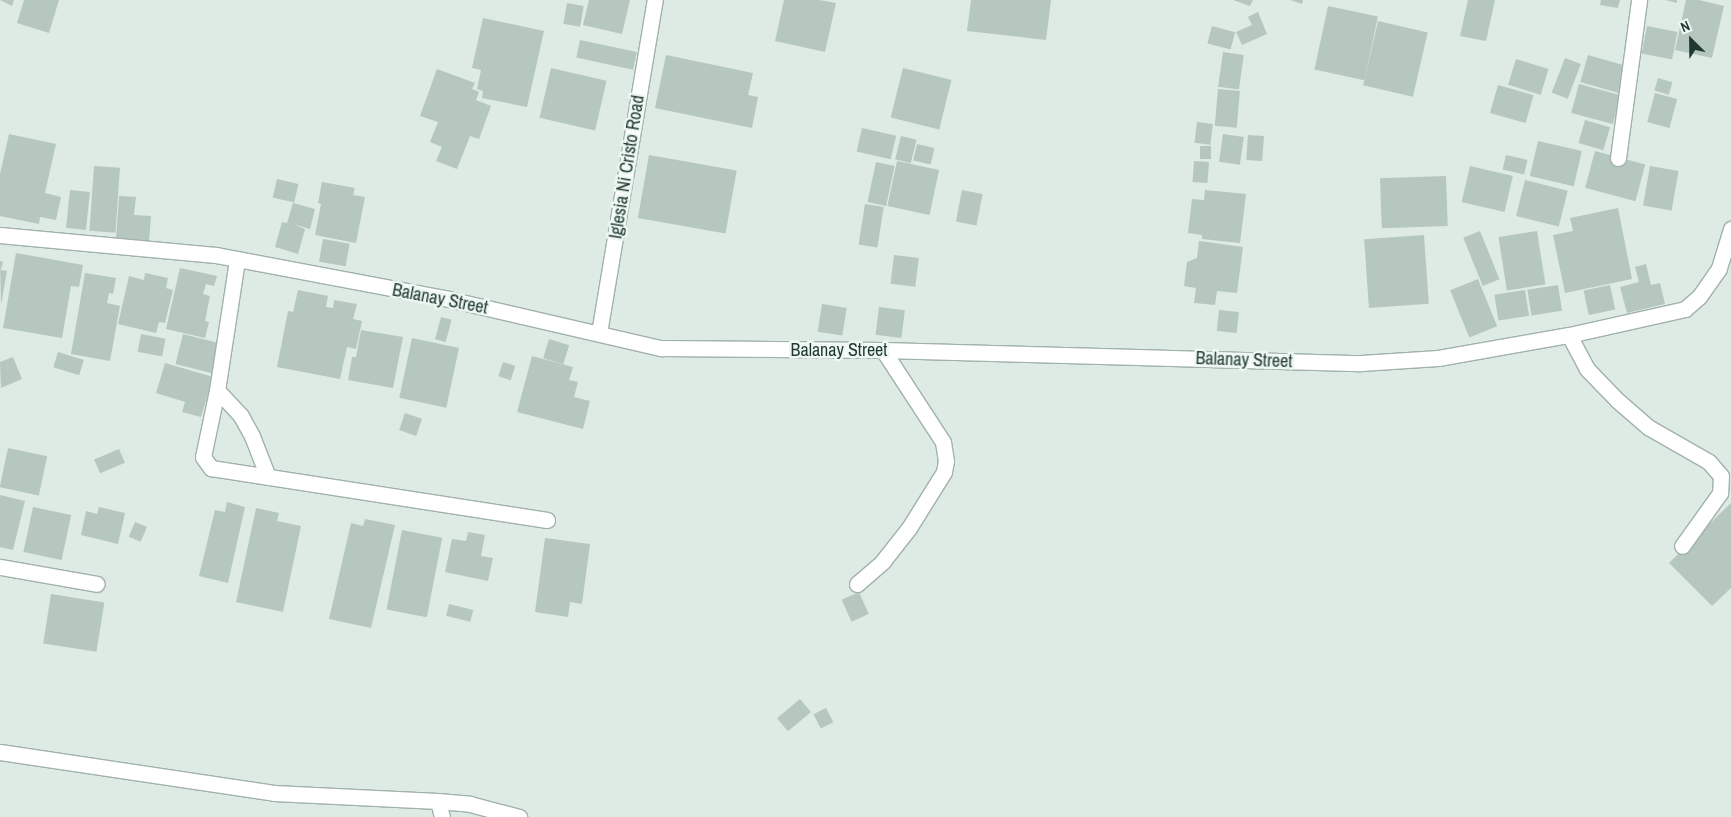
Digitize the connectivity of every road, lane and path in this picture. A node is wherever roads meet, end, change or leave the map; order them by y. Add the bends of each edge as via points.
1 (655, 0) edge
2 (1639, 0) edge
3 (1618, 158) dead end
4 (1731, 229) edge
5 (0, 235) edge
6 (237, 260) junction
7 (599, 333) junction
8 (1569, 335) junction
9 (883, 350) junction
10 (217, 390) junction
11 (268, 477) junction
12 (547, 520) dead end
13 (1682, 546) dead end
14 (0, 567) edge
15 (97, 584) dead end
16 (857, 584) dead end
17 (0, 752) edge
18 (438, 801) junction
19 (442, 817) edge
20 (519, 817) edge

1 - 7 street, Iglesia Ni Cristo Road
2 - 3 street
4 - 8 street, Balanay Street via 1719,268 1699,297 1684,308
5 - 6 street, Balanay Street via 216,255
6 - 7 street, Balanay Street via 448,299
6 - 10 street
7 - 9 street, Balanay Street via 661,348
8 - 9 street, Balanay Street via 1438,358 1361,363
8 - 13 street via 1588,369 1617,400 1648,427 1709,462 1721,476 1720,493
9 - 16 street via 943,442 946,461 944,472 909,528 883,561
10 - 11 street via 245,423
10 - 11 street via 203,457 206,463 210,468
11 - 12 street
14 - 15 street
17 - 18 street via 274,793
18 - 19 street
18 - 20 street via 470,804

